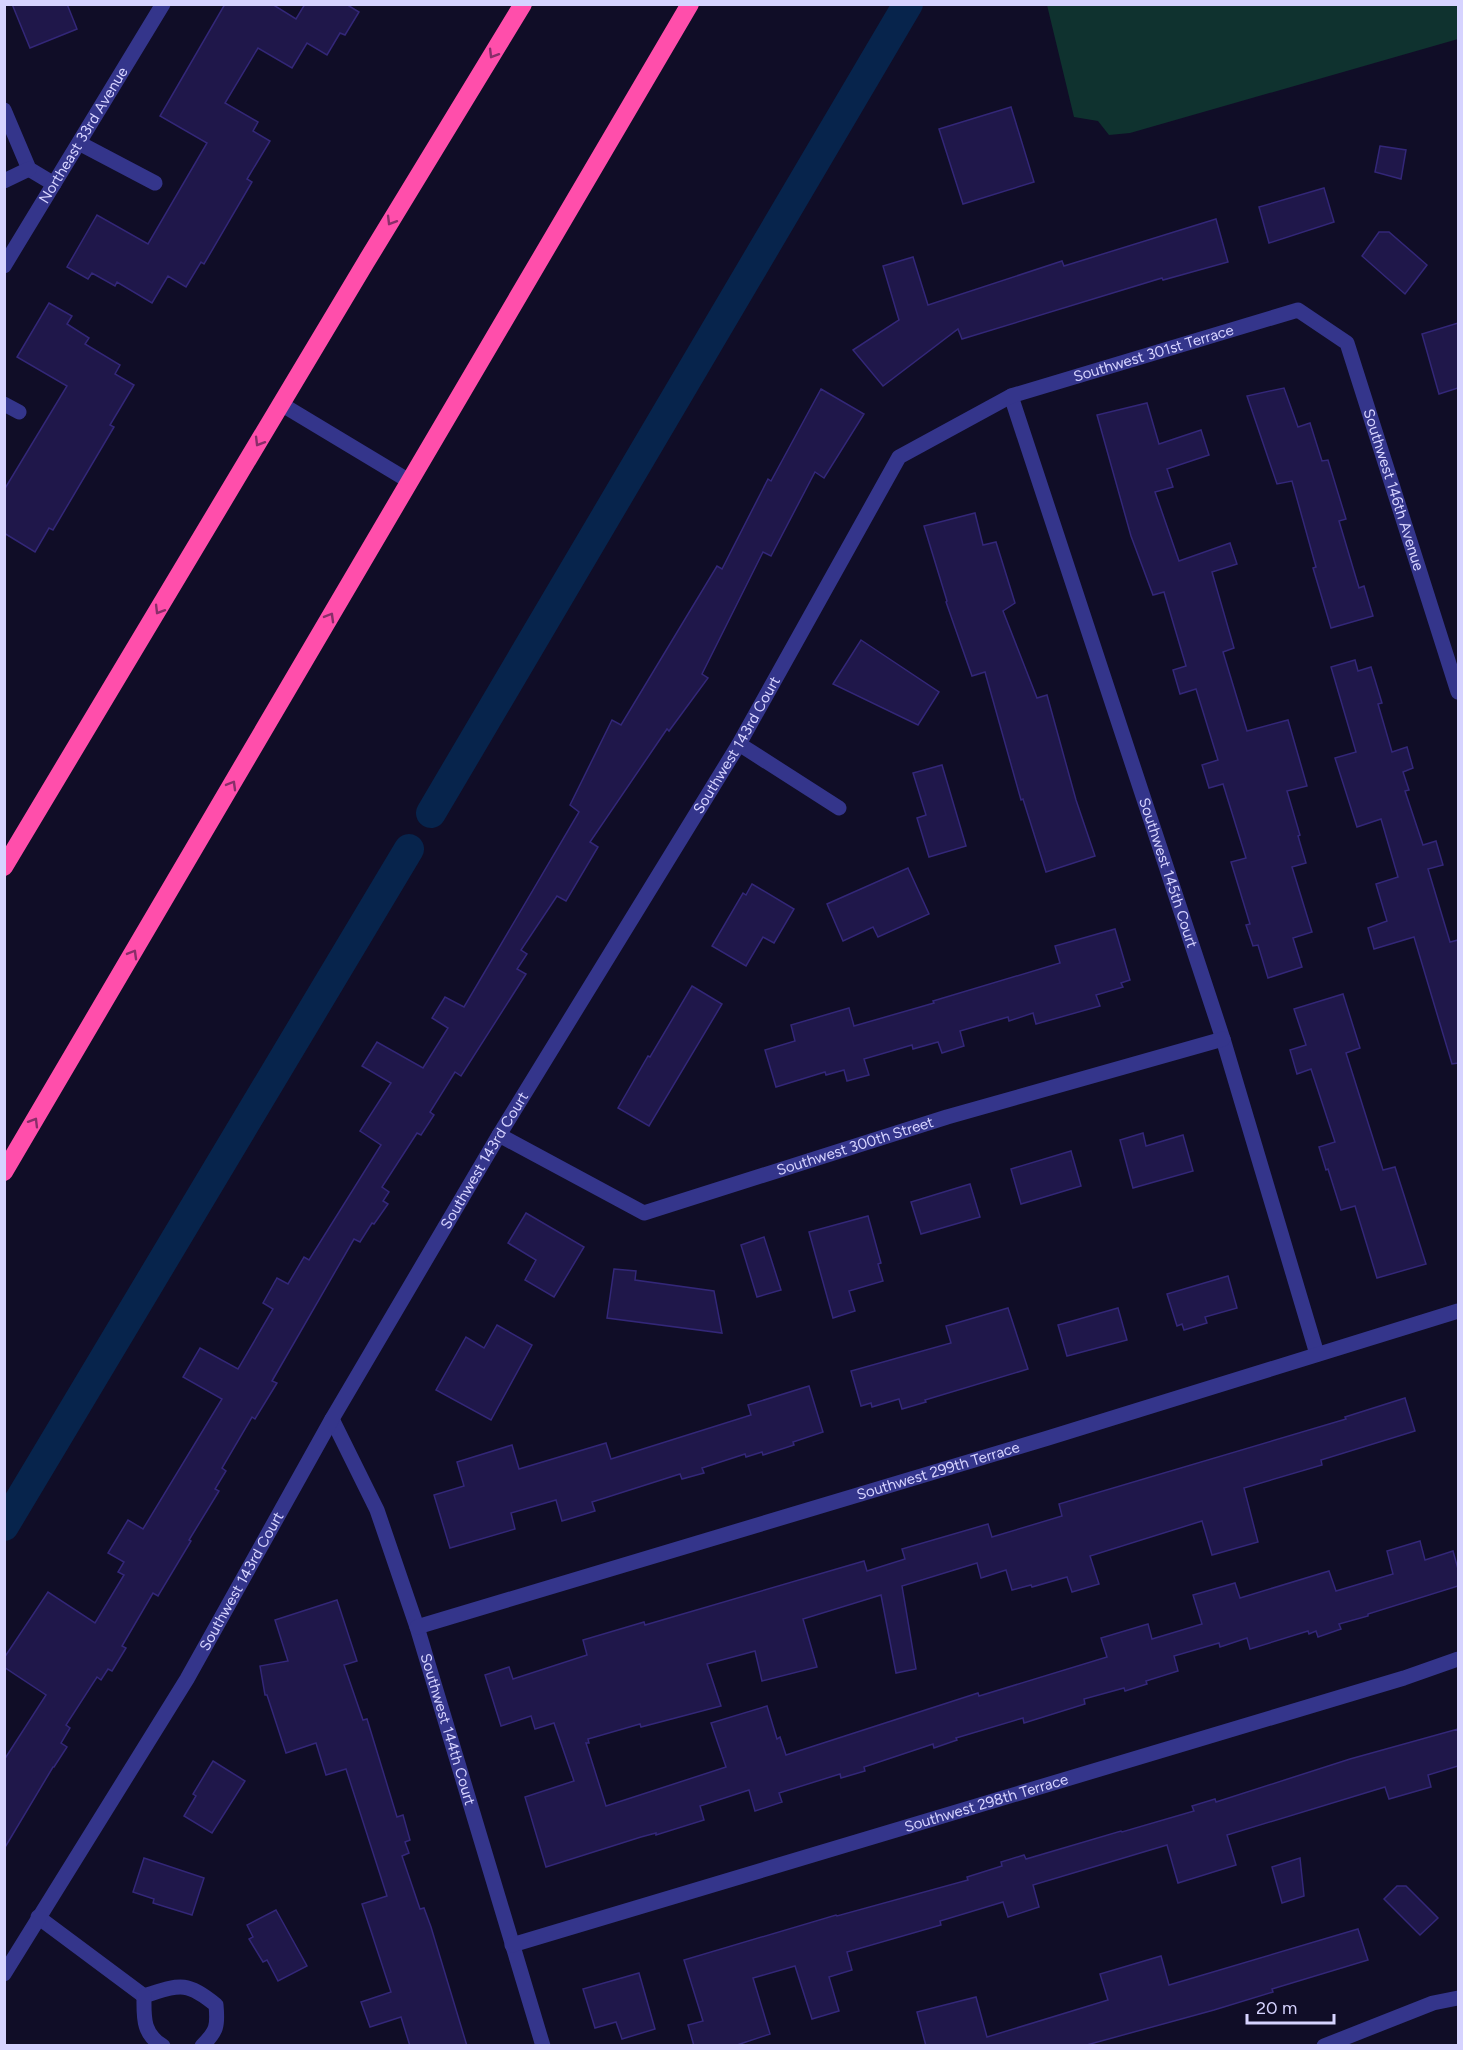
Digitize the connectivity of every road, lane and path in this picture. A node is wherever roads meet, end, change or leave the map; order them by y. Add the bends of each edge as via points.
1 (163, 4) edge
2 (523, 4) edge
3 (690, 4) edge
4 (4, 110) edge
5 (79, 143) junction
6 (29, 169) junction
7 (4, 181) edge
8 (155, 183) dead end
9 (54, 184) junction
10 (4, 266) edge
11 (1298, 309) joint
12 (1011, 396) junction
13 (4, 404) edge
14 (281, 405) junction
15 (19, 412) dead end
16 (410, 481) junction
17 (1458, 692) edge
18 (739, 744) junction
19 (839, 808) dead end
20 (4, 867) edge
21 (1223, 1039) junction
22 (499, 1135) junction
23 (4, 1172) edge
24 (1458, 1311) edge
25 (1317, 1354) junction
26 (332, 1419) junction
27 (417, 1627) junction
28 (1458, 1659) edge
29 (38, 1917) junction
30 (512, 1945) junction
31 (4, 1974) edge
32 (144, 1996) junction
33 (1458, 1998) edge
34 (163, 2046) edge
35 (202, 2046) edge
36 (543, 2046) edge
37 (1324, 2046) edge

1 - 5 street, Northeast 33rd Avenue
2 -> 14 highway
3 - 16 highway
4 - 6 street
5 - 8 street
5 - 9 street, Northeast 33rd Avenue
6 - 7 street
6 - 9 street
9 - 10 street, Northeast 33rd Avenue
11 - 12 street, Southwest 301st Terrace
11 - 17 street, Southwest 146th Avenue via 1347,343
12 - 18 street, Southwest 143rd Court via 899,457
12 - 21 street, Southwest 145th Court
13 - 15 street
14 - 16 street
14 -> 20 highway
23 -> 16 highway
18 - 19 street
18 - 22 street, Southwest 143rd Court
21 - 22 street, Southwest 300th Street via 947,1117 644,1213
21 - 25 street, Southwest 145th Court
22 - 26 street, Southwest 143rd Court
24 - 25 street, Southwest 299th Terrace
25 - 27 street, Southwest 299th Terrace
26 - 27 street, Southwest 144th Court via 377,1510
26 - 29 street, Southwest 143rd Court via 187,1679
27 - 30 street, Southwest 144th Court
28 - 30 street, Southwest 298th Terrace
29 - 31 street, Southwest 143rd Court
29 - 32 street
30 - 36 street, Southwest 144th Court
32 - 34 street via 144,2022 156,2042
32 - 35 street via 178,1985 199,1991 216,2005 214,2034
33 - 37 street via 1433,2003

